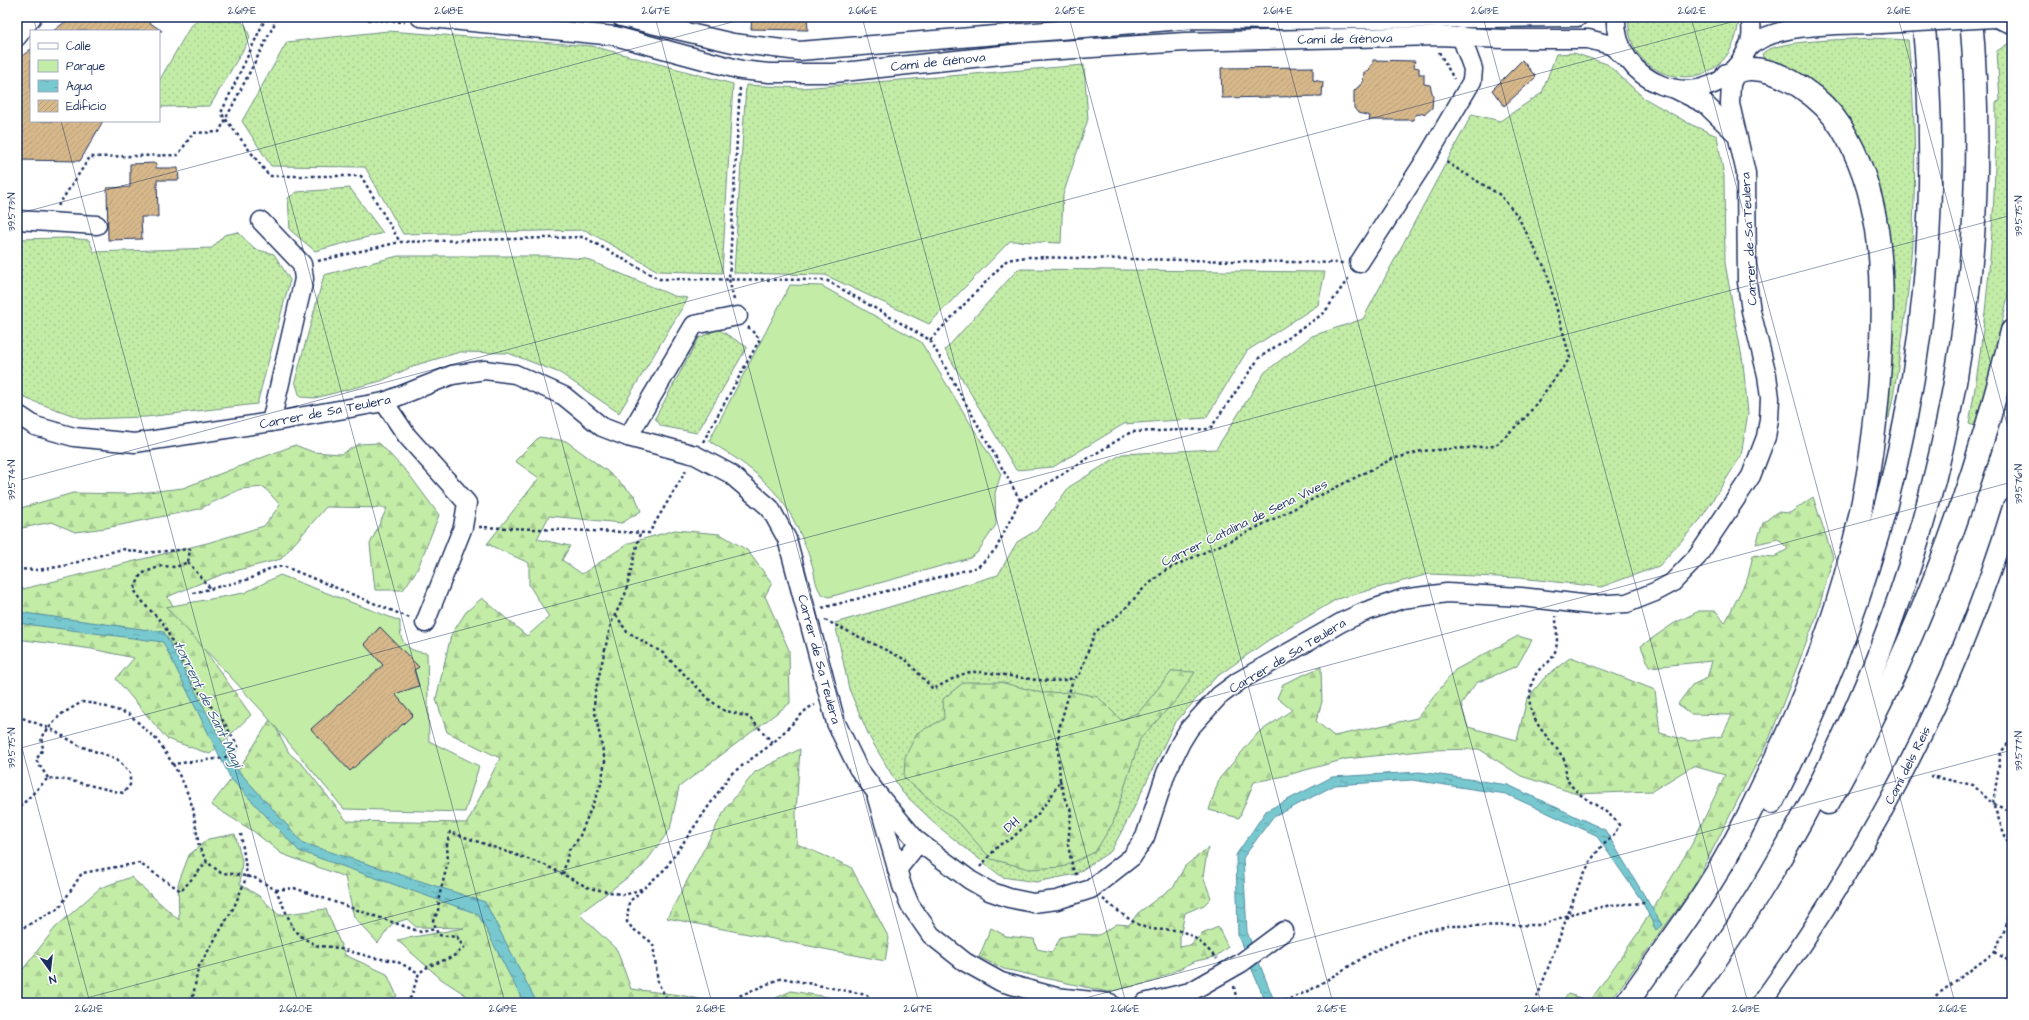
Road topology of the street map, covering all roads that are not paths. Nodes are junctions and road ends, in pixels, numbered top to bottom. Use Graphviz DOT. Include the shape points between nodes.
graph roads {
  1 [pos="420,17"];
  2 [pos="621,17"];
  3 [pos="1578,17"];
  4 [pos="1616,17"];
  5 [pos="1751,17"];
  6 [pos="1923,17"];
  7 [pos="1971,17"];
  8 [pos="32,18"];
  9 [pos="1276,19"];
  10 [pos="2004,21"];
  11 [pos="1461,36"];
  12 [pos="17,37"];
  13 [pos="1627,59"];
  14 [pos="1738,64"];
  15 [pos="1675,89"];
  16 [pos="1736,133"];
  17 [pos="17,220"];
  18 [pos="261,221"];
  19 [pos="97,225"];
  20 [pos="1359,263"];
  21 [pos="738,316"];
  22 [pos="2012,331"];
  23 [pos="384,402"];
  24 [pos="17,414"];
  25 [pos="271,422"];
  26 [pos="628,436"];
  27 [pos="2012,507"];
  28 [pos="425,623"];
  29 [pos="875,791"];
  30 [pos="919,842"];
  31 [pos="897,870"];
  32 [pos="1284,931"];
  33 [pos="1110,1003"];
  34 [pos="1144,1003"];
  35 [pos="1626,1003"];
  36 [pos="1643,1003"];
  37 [pos="1685,1003"];
  38 [pos="1695,1003"];
  39 [pos="1761,1003"];
  1 -- 11 [label="street, Camí de Gènova" via="615,36 741,70 769,73 834,73 1030,52 1185,42"];
  2 -- 9 [label="street, Camí de Gènova" via="733,43 799,51 1195,19"];
  3 -- 9 [label="street, Camí de Gènova"];
  4 -- 13 [label="street" via="1618,37"];
  5 -- 14 [label="street, Carrer de Sa Teulera" via="1751,39"];
  6 -- 36 [label="highway" via="1930,139 1927,255 1920,333 1910,400 1882,523 1844,640 1818,706 1785,775 1727,883"];
  7 -- 37 [label="highway" via="1977,138 1972,260 1949,414 1922,526 1900,598 1872,674 1823,780 1767,883"];
  8 -- 12 [label="street"];
  10 -- 14 [label="street, bridge" via="1809,27 1761,38"];
  11 -- 13 [label="street, Camí de Gènova" via="1503,39 1588,39 1611,45"];
  11 -- 20 [label="street" via="1472,69 1472,81 1423,164"];
  13 -- 15 [label="street, Camí de Gènova" via="1643,76"];
  14 -- 15 [label="street" via="1718,81 1703,87"];
  14 -- 16 [label="street, Carrer de Sa Teulera" via="1730,93"];
  14 -- 35 [label="highway" via="1785,79 1810,92 1837,120 1863,169 1873,205 1881,278 1880,362 1874,434 1863,509 1846,578 1825,644 1798,709 1750,812 1716,874 1673,940"];
  15 -- 16 [label="street" via="1705,104"];
  16 -- 30 [label="street, Carrer de Sa Teulera" via="1746,174 1748,289 1770,398 1767,431 1751,476 1697,557 1672,583 1627,603 1591,605 1521,597 1447,593 1402,599 1342,622 1239,681 1205,711 1181,742 1166,773 1145,837 1132,858 1091,889 1057,900 1033,903 1009,898 989,891 970,880"];
  17 -- 19 [label="street"];
  18 -- 25 [label="street" via="302,264 304,279"];
  21 -- 26 [label="street" via="694,325"];
  22 -- 38 [label="highway" via="1982,445 1952,532 1924,603 1870,722 1829,801 1758,922 1716,982"];
  23 -- 25 [label="street, Carrer de Sa Teulera"];
  23 -- 26 [label="street, Carrer de Sa Teulera" via="452,375 485,370 516,374 564,396 602,427"];
  23 -- 28 [label="street" via="407,436 467,503 463,527"];
  24 -- 25 [label="street, Carrer de Sa Teulera" via="35,426 74,437 135,443"];
  26 -- 29 [label="street, Carrer de Sa Teulera" via="695,455 729,473 770,508 787,539 836,723 858,768"];
  27 -- 39 [label="street, Camí dels Reis" via="1953,669 1901,778 1874,829 1826,908"];
  29 -- 30 [label="street, Carrer de Sa Teulera"];
  29 -- 31 [label="street"];
  30 -- 31 [label="street"];
  31 -- 33 [label="street" via="910,905 931,935 965,962 1001,982 1056,997"];
  32 -- 34 [label="street" via="1241,963 1190,992"];
}
